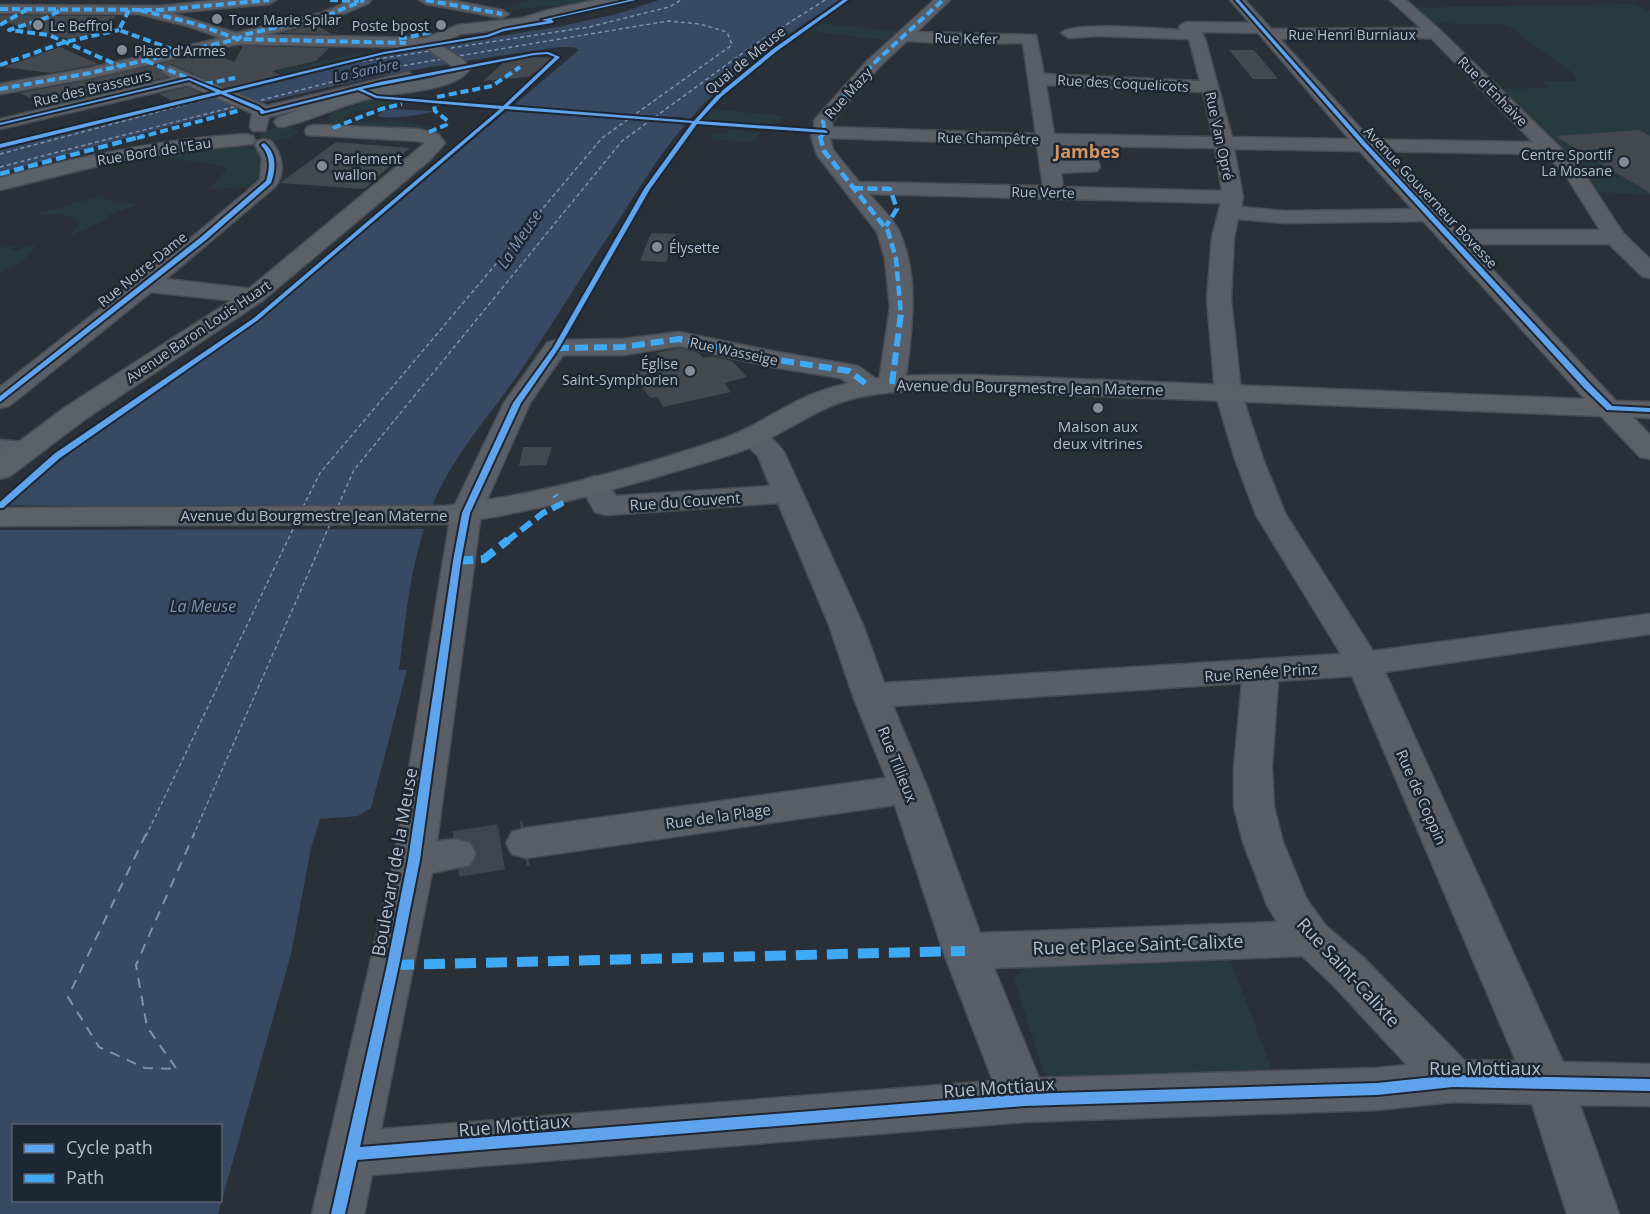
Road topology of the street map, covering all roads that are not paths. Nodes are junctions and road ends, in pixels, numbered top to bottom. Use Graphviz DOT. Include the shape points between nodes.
graph roads {
  1 [pos="269,0"];
  2 [pos="330,0"];
  3 [pos="363,0"];
  4 [pos="426,0"];
  5 [pos="605,0"];
  6 [pos="618,0"];
  7 [pos="944,0"];
  8 [pos="1237,0"];
  9 [pos="1397,0"];
  10 [pos="0,9"];
  11 [pos="1183,9"];
  12 [pos="140,10"];
  13 [pos="528,16"];
  14 [pos="498,19"];
  15 [pos="1191,31"];
  16 [pos="1266,31"];
  17 [pos="1069,33"];
  18 [pos="1435,33"];
  19 [pos="903,36"];
  20 [pos="430,38"];
  21 [pos="238,39"];
  22 [pos="147,61"];
  23 [pos="408,77"];
  24 [pos="235,78"];
  25 [pos="1036,79"];
  26 [pos="203,85"];
  27 [pos="1209,87"];
  28 [pos="0,89"];
  29 [pos="346,96"];
  30 [pos="3,121"];
  31 [pos="262,125"];
  32 [pos="825,132"];
  33 [pos="302,136"];
  34 [pos="1046,140"];
  35 [pos="1082,140"];
  36 [pos="1224,143"];
  37 [pos="1363,143"];
  38 [pos="1550,148"];
  39 [pos="62,166"];
  40 [pos="1050,166"];
  41 [pos="0,184"];
  42 [pos="853,188"];
  43 [pos="890,189"];
  44 [pos="1054,193"];
  45 [pos="1231,204"];
  46 [pos="1430,215"];
  47 [pos="886,226"];
  48 [pos="1450,237"];
  49 [pos="1615,237"];
  50 [pos="1650,271"];
  51 [pos="145,284"];
  52 [pos="254,296"];
  53 [pos="881,385"];
  54 [pos="1228,392"];
  55 [pos="0,400"];
  56 [pos="1610,408"];
  57 [pos="1650,410"];
  58 [pos="753,438"];
  59 [pos="14,448"];
  60 [pos="1650,451"];
  61 [pos="0,470"];
  62 [pos="595,485"];
  63 [pos="787,494"];
  64 [pos="455,514"];
  65 [pos="0,517"];
  66 [pos="1650,624"];
  67 [pos="1364,664"];
  68 [pos="1262,672"];
  69 [pos="871,696"];
  70 [pos="909,789"];
  71 [pos="526,843"];
  72 [pos="456,854"];
  73 [pos="414,860"];
  74 [pos="1311,938"];
  75 [pos="965,951"];
  76 [pos="1453,1081"];
  77 [pos="1549,1084"];
  78 [pos="1650,1085"];
  79 [pos="1024,1100"];
  80 [pos="352,1154"];
  81 [pos="338,1214"];
  82 [pos="1593,1214"];
  1 -- 12 [label="street"];
  2 -- 3 [label="street"];
  3 -- 21 [label="street" via="326,16 243,34"];
  4 -- 14 [label="street"];
  5 -- 13 [label="main road"];
  6 -- 13 [label="main road"];
  7 -- 19 [label="street, Rue Mazy"];
  8 -- 16 [label="main road, Avenue Gouverneur Bovesse"];
  9 -- 18 [label="street, Rue d'Enhaive"];
  10 -- 12 [label="street"];
  11 -- 15 [label="street, Rue Van Opré"];
  12 -- 21 [label="street"];
  13 -- 14 [label="main road" via="519,23"];
  14 -- 20 [label="main road"];
  15 -- 16 [label="street, Rue Henri Burniaux"];
  15 -- 17 [label="street"];
  15 -- 27 [label="street, Rue Van Opré"];
  16 -- 18 [label="street, Rue Henri Burniaux"];
  16 -- 37 [label="main road, Avenue Gouverneur Bovesse"];
  18 -- 38 [label="street, Rue d'Enhaive"];
  19 -- 25 [label="street, Rue Kefer" via="1030,38"];
  19 -- 32 [label="street, Rue Mazy" via="823,120"];
  20 -- 21 [label="street"];
  20 -- 29 [label="main road" via="461,70 445,78"];
  21 -- 22 [label="street"];
  22 -- 26 [label="street"];
  22 -- 28 [label="street"];
  23 -- 29 [label="street"];
  24 -- 26 [label="street, Rue des Brasseurs"];
  25 -- 27 [label="street, Rue des Coquelicots"];
  25 -- 34 [label="street"];
  26 -- 30 [label="street, Rue des Brasseurs"];
  26 -- 31 [label="street"];
  27 -- 36 [label="street, Rue Van Opré"];
  29 -- 31 [label="main road"];
  29 -- 33 [label="main road" via="325,111"];
  31 -- 33 [label="main road"];
  31 -- 33 [label="main road"];
  31 -- 39 [label="main road, Rue Bord de l'Eau" via="192,143"];
  31 -- 39 [label="main road, Rue Bord de l'Eau" via="132,147"];
  31 -- 51 [label="street, Rue Notre-Dame" via="273,168 269,182"];
  32 -- 34 [label="street, Rue Champêtre"];
  32 -- 42 [label="street, Rue Mazy" via="820,136 824,151"];
  33 -- 52 [label="main road, Avenue Baron Louis Huart" via="418,135 436,143"];
  34 -- 35 [label="street, Rue Champêtre"];
  34 -- 40 [label="street"];
  35 -- 36 [label="street, Rue Champêtre"];
  35 -- 40 [label="street" via="1090,167"];
  36 -- 37 [label="street, Rue Champêtre"];
  36 -- 45 [label="street, Rue Van Opré"];
  37 -- 38 [label="street, Rue Champêtre"];
  37 -- 46 [label="main road, Avenue Gouverneur Bovesse"];
  38 -- 49 [label="street, Rue d'Enhaive" via="1574,171"];
  39 -- 41 [label="main road, Rue Bord de l'Eau"];
  40 -- 44 [label="street"];
  42 -- 43 [label="street, Rue Verte"];
  42 -- 47 [label="street, Rue Mazy"];
  43 -- 44 [label="street, Rue Verte"];
  43 -- 47 [label="street" via="897,209"];
  44 -- 45 [label="street, Rue Verte"];
  45 -- 46 [label="street, Rue Verte" via="1285,217"];
  45 -- 54 [label="street, Rue Van Opré" via="1223,237 1220,299"];
  46 -- 48 [label="main road, Avenue Gouverneur Bovesse"];
  47 -- 53 [label="street, Rue Mazy" via="896,259 902,307"];
  48 -- 49 [label="street"];
  48 -- 56 [label="main road, Avenue Gouverneur Bovesse"];
  49 -- 50 [label="street, Rue d'Enhaive"];
  51 -- 52 [label="street"];
  51 -- 55 [label="street, Rue Notre-Dame"];
  52 -- 59 [label="main road, Avenue Baron Louis Huart" via="74,414"];
  53 -- 54 [label="main road, Avenue du Bourgmestre Jean Materne" via="975,383"];
  53 -- 58 [label="main road, Avenue du Bourgmestre Jean Materne" via="808,405"];
  53 -- 64 [label="street, Rue Wasseige" via="849,370 679,339 623,347 556,348 517,403"];
  54 -- 56 [label="main road, Avenue du Bourgmestre Jean Materne"];
  54 -- 67 [label="street, Rue de Coppin" via="1271,515"];
  56 -- 57 [label="main road, Avenue du Bourgmestre Jean Materne"];
  56 -- 60 [label="main road, Avenue Gouverneur Bovesse"];
  58 -- 62 [label="main road, Avenue du Bourgmestre Jean Materne"];
  58 -- 63 [label="street, Rue Tillieux" via="770,452"];
  59 -- 61 [label="main road, Avenue Baron Louis Huart"];
  62 -- 63 [label="street, Rue du Couvent" via="606,506"];
  62 -- 64 [label="main road, Avenue du Bourgmestre Jean Materne"];
  63 -- 69 [label="street, Rue Tillieux" via="846,625"];
  64 -- 65 [label="main road, Avenue du Bourgmestre Jean Materne"];
  64 -- 73 [label="street, Boulevard de la Meuse" via="457,561"];
  66 -- 67 [label="street, Rue Renée Prinz"];
  67 -- 68 [label="street, Rue Renée Prinz"];
  67 -- 77 [label="street, Rue de Coppin"];
  68 -- 69 [label="street, Rue Renée Prinz"];
  68 -- 74 [label="street, Rue Saint-Calixte" via="1253,767 1254,807 1288,905"];
  69 -- 70 [label="street, Rue Tillieux"];
  70 -- 71 [label="street, Rue de la Plage"];
  70 -- 75 [label="street, Rue Tillieux"];
  72 -- 73 [label="street"];
  73 -- 80 [label="street, Boulevard de la Meuse"];
  74 -- 75 [label="street, Rue et Place Saint-Calixte"];
  74 -- 76 [label="street, Rue Saint-Calixte" via="1348,971"];
  75 -- 79 [label="street, Rue Tillieux"];
  76 -- 77 [label="street, Rue Mottiaux"];
  76 -- 79 [label="street, Rue Mottiaux" via="1377,1089"];
  77 -- 78 [label="street, Rue Mottiaux"];
  77 -- 82 [label="street, Rue de Coppin"];
  79 -- 80 [label="street, Rue Mottiaux"];
  80 -- 81 [label="street, Boulevard de la Meuse"];
}
